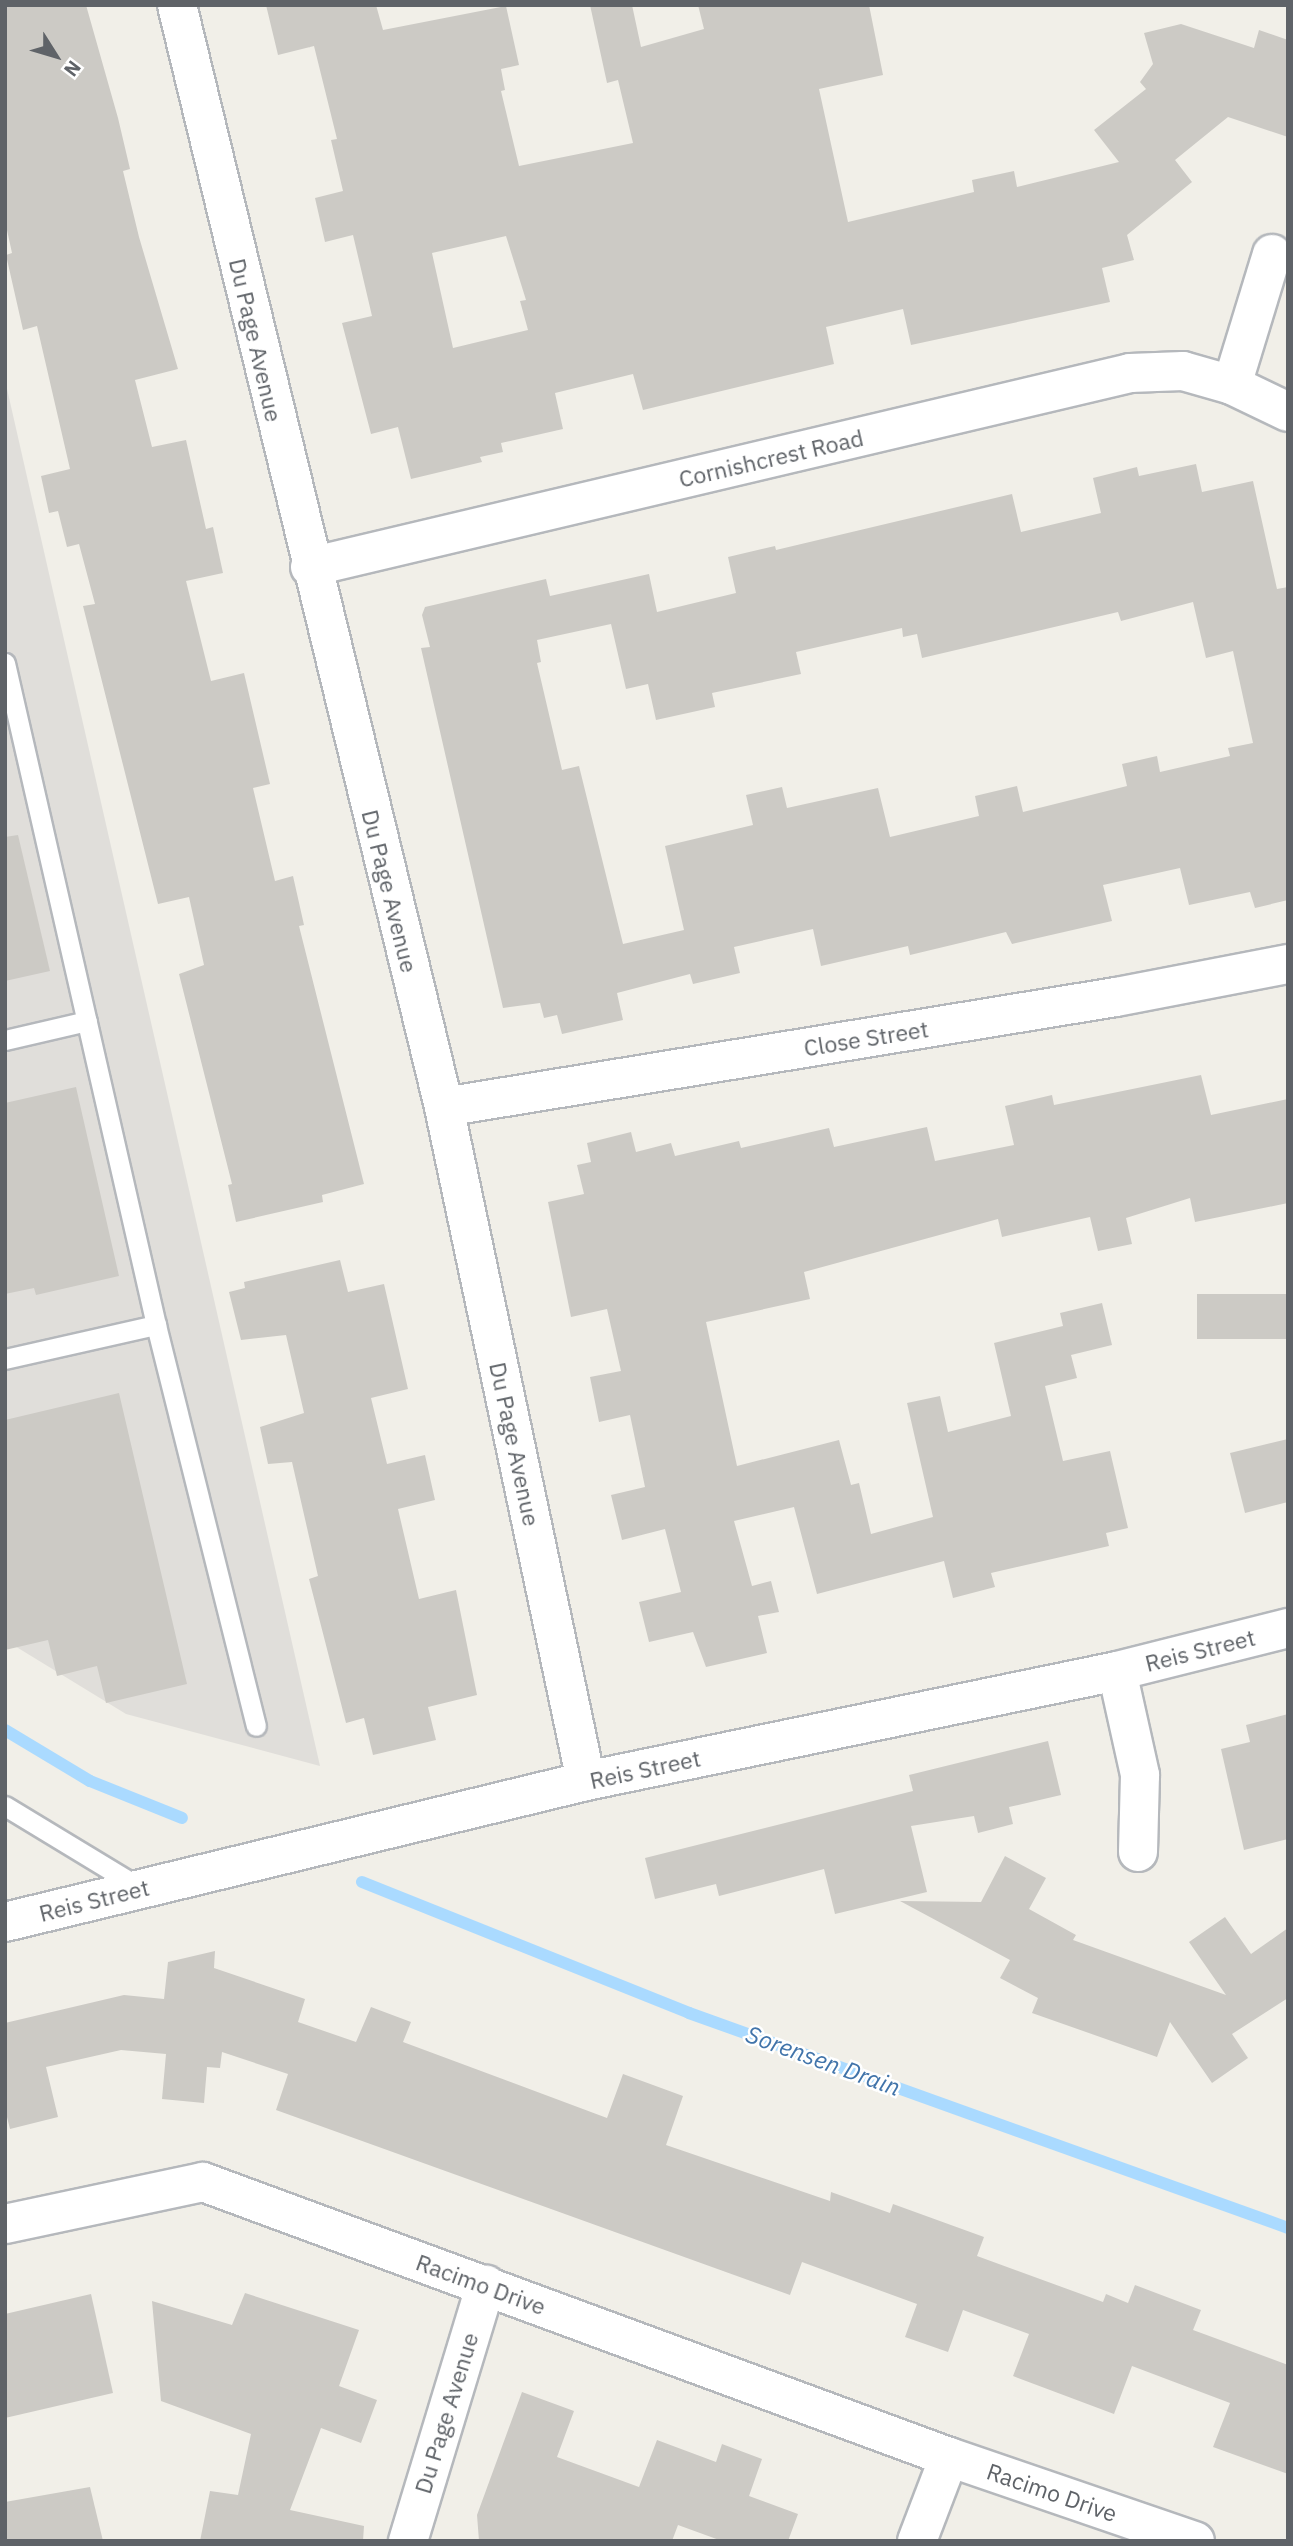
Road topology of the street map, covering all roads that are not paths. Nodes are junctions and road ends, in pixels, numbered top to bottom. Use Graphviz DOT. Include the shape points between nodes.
graph roads {
  1 [pos="177,5"];
  2 [pos="1272,254"];
  3 [pos="1232,385"];
  4 [pos="1288,412"];
  5 [pos="310,567"];
  6 [pos="5,663"];
  7 [pos="13,728"];
  8 [pos="1288,964"];
  9 [pos="87,1021"];
  10 [pos="5,1040"];
  11 [pos="444,1107"];
  12 [pos="156,1325"];
  13 [pos="5,1359"];
  14 [pos="1288,1628"];
  15 [pos="1117,1671"];
  16 [pos="256,1726"];
  17 [pos="586,1781"];
  18 [pos="5,1806"];
  19 [pos="1138,1852"];
  20 [pos="140,1888"];
  21 [pos="5,1922"];
  22 [pos="5,2224"];
  23 [pos="486,2286"];
  24 [pos="949,2456"];
  25 [pos="408,2541"];
  26 [pos="917,2541"];
  27 [pos="1195,2541"];
  1 -- 5 [label="street, Du Page Avenue"];
  2 -- 3 [label="street"];
  3 -- 4 [label="street, Cornishcrest Road"];
  3 -- 5 [label="street, Cornishcrest Road" via="1183,371 1130,373"];
  5 -- 11 [label="street, Du Page Avenue"];
  6 -- 7 [label="lane"];
  7 -- 9 [label="lane"];
  8 -- 11 [label="street, Close Street" via="1115,997"];
  9 -- 10 [label="lane"];
  9 -- 12 [label="lane"];
  11 -- 17 [label="street, Du Page Avenue"];
  12 -- 13 [label="lane"];
  12 -- 16 [label="lane"];
  14 -- 15 [label="street, Reis Street"];
  15 -- 17 [label="street, Reis Street"];
  15 -- 19 [label="street" via="1140,1775"];
  17 -- 20 [label="street, Reis Street"];
  18 -- 20 [label="lane"];
  20 -- 21 [label="street, Reis Street"];
  22 -- 23 [label="street, Racimo Drive" via="203,2182"];
  23 -- 24 [label="street, Racimo Drive"];
  23 -- 25 [label="street, Du Page Avenue"];
  24 -- 26 [label="street"];
  24 -- 27 [label="street, Racimo Drive"];
}
